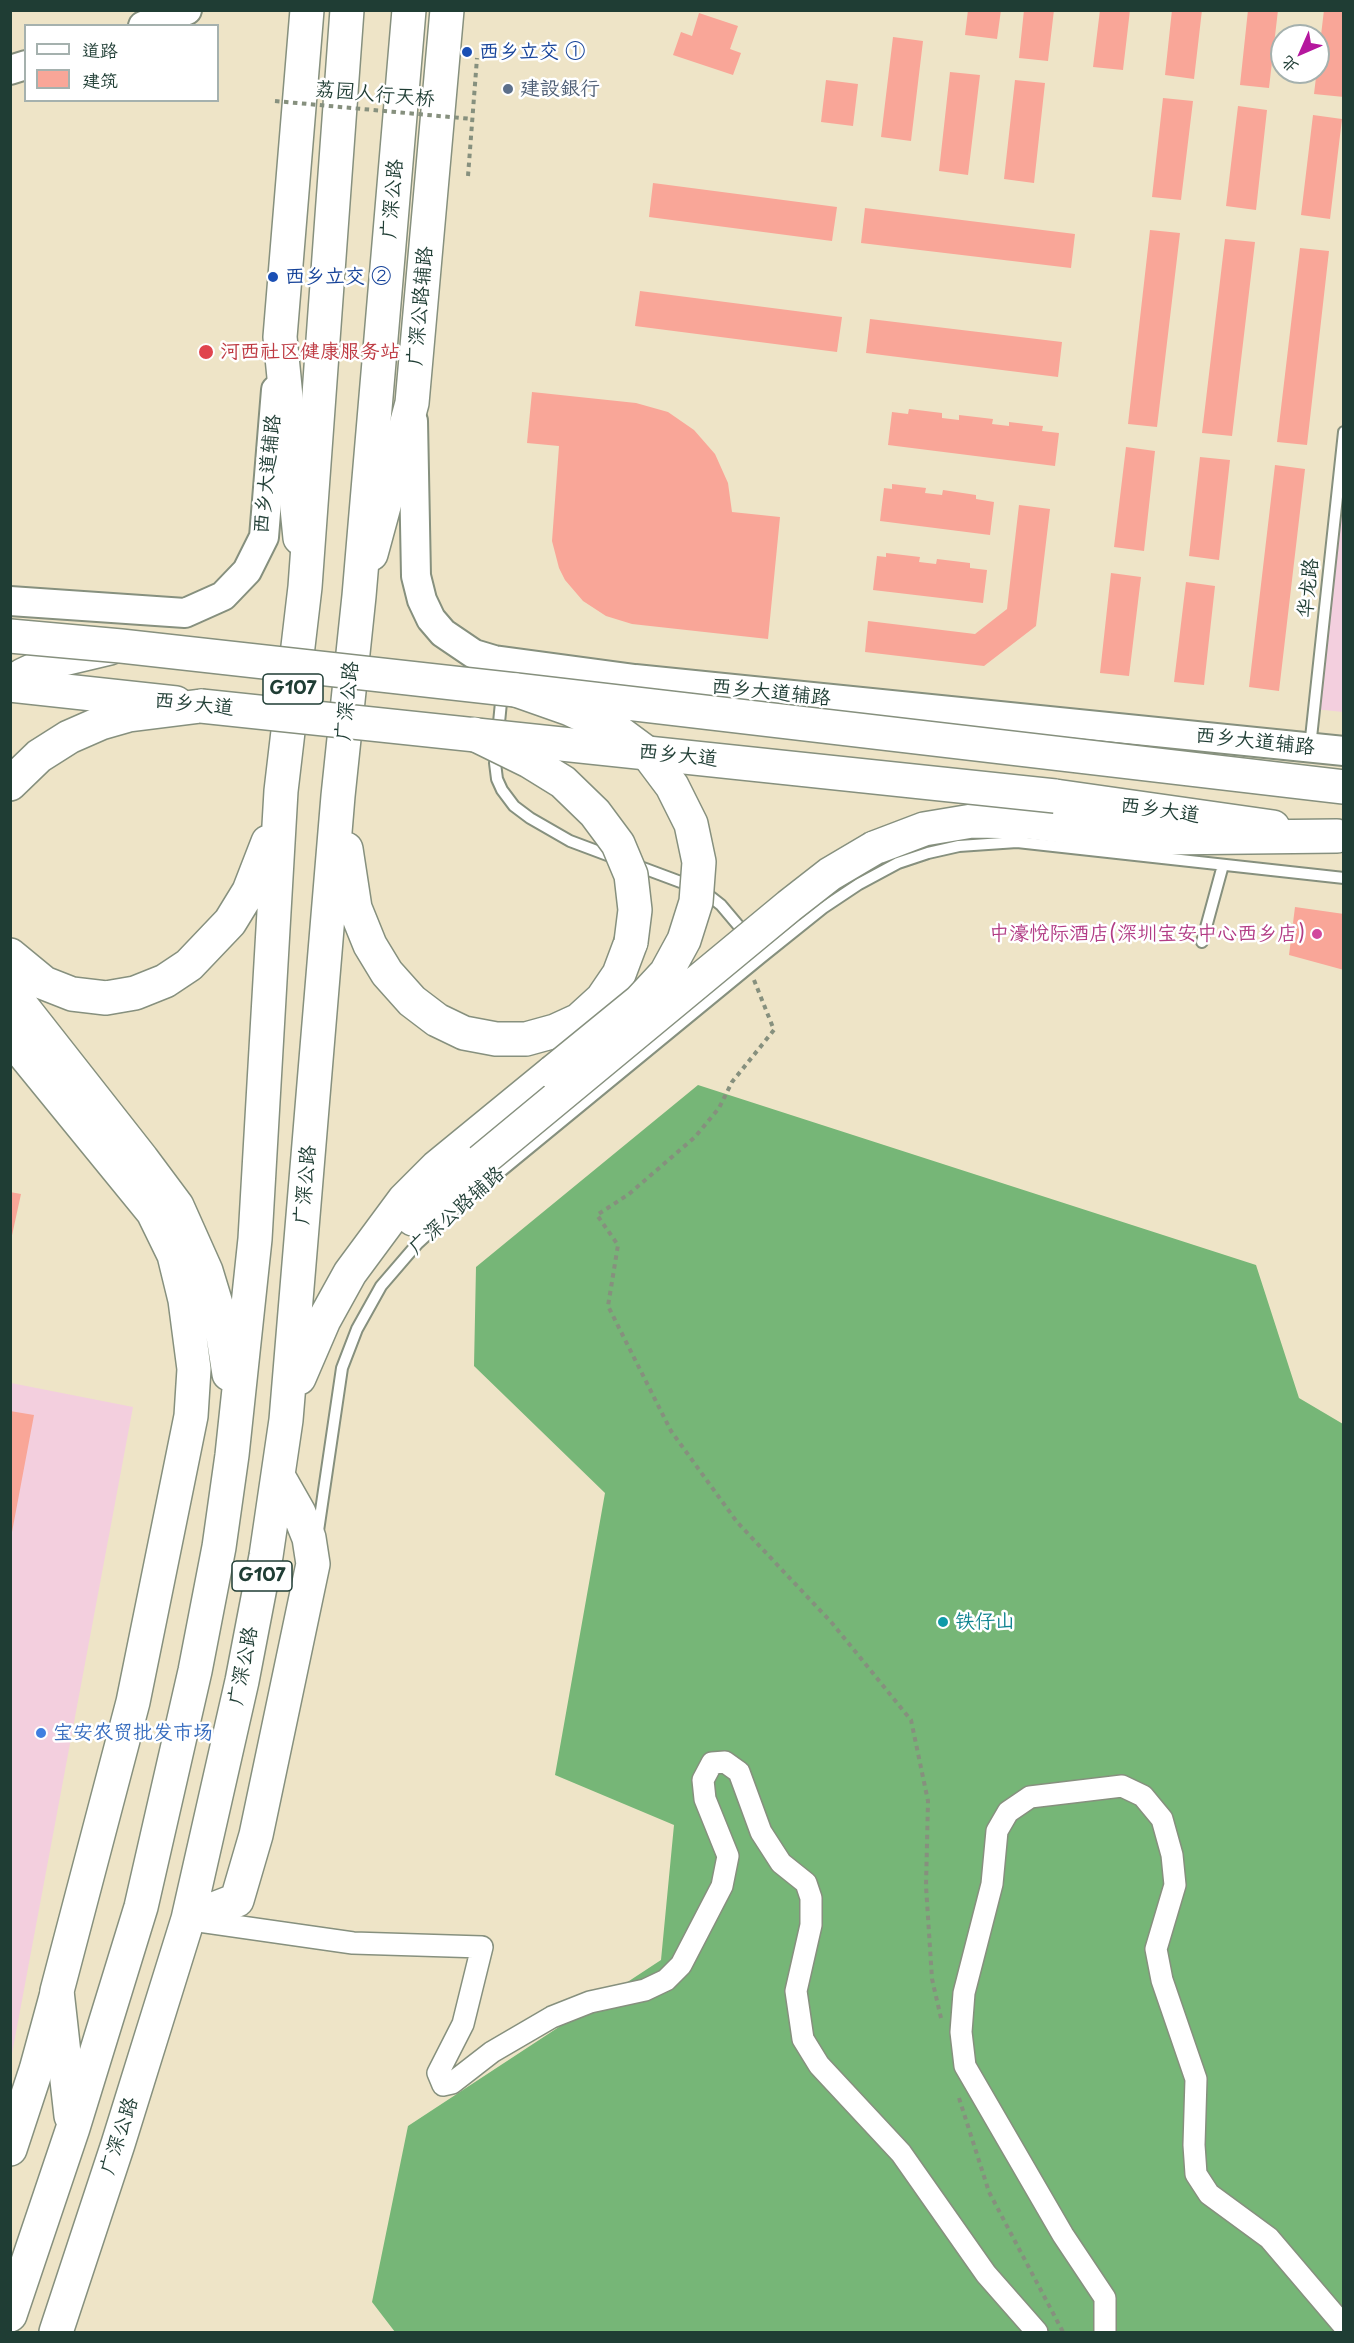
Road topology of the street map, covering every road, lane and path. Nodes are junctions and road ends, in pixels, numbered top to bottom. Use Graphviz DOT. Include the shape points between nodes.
graph roads {
  1 [pos="187,10"];
  2 [pos="307,10"];
  3 [pos="347,10"];
  4 [pos="409,10"];
  5 [pos="449,16"];
  6 [pos="148,24"];
  7 [pos="477,58"];
  8 [pos="275,101"];
  9 [pos="472,119"];
  10 [pos="468,176"];
  11 [pos="280,338"];
  12 [pos="412,403"];
  13 [pos="1344,432"];
  14 [pos="304,587"];
  15 [pos="359,596"];
  16 [pos="10,601"];
  17 [pos="10,636"];
  18 [pos="121,646"];
  19 [pos="510,676"];
  20 [pos="10,684"];
  21 [pos="201,706"];
  22 [pos="474,734"];
  23 [pos="1310,747"];
  24 [pos="1344,751"];
  25 [pos="10,784"];
  26 [pos="1344,787"];
  27 [pos="281,791"];
  28 [pos="338,796"];
  29 [pos="1340,836"];
  30 [pos="1223,865"];
  31 [pos="1344,878"];
  32 [pos="1202,942"];
  33 [pos="10,955"];
  34 [pos="762,957"];
  35 [pos="749,967"];
  36 [pos="10,992"];
  37 [pos="10,1036"];
  38 [pos="10,1054"];
  39 [pos="139,1214"];
  40 [pos="350,1274"];
  41 [pos="174,1308"];
  42 [pos="181,1359"];
  43 [pos="182,1380"];
  44 [pos="286,1420"];
  45 [pos="232,1455"];
  46 [pos="278,1476"];
  47 [pos="164,1550"];
  48 [pos="313,1564"];
  49 [pos="188,1919"];
  50 [pos="57,1991"];
  51 [pos="943,2025"];
  52 [pos="958,2094"];
  53 [pos="73,2128"];
  54 [pos="10,2150"];
  55 [pos="10,2315"];
  56 [pos="1344,2326"];
  57 [pos="56,2332"];
  58 [pos="1037,2332"];
  59 [pos="1063,2332"];
  60 [pos="1105,2332"];
  1 -- 6 [label="street"];
  2 -- 11 [label="main road"];
  3 -- 14 [label="main road, G107"];
  4 -- 15 [label="main road, 广深公路 / G107"];
  5 -- 12 [label="main road, 广深公路辅路"];
  7 -- 9 [label="path"];
  8 -- 9 [label="path, 荔园人行天桥, bridge"];
  9 -- 10 [label="path"];
  11 -- 14 [label="main road"];
  11 -- 16 [label="street, 西乡大道辅路" via="264,537 247,571 223,596 185,613"];
  12 -- 15 [label="main road, 广深公路辅路"];
  12 -- 19 [label="street, 西乡大道辅路" via="416,576 422,600 443,633"];
  13 -- 23 [label="lane, 华龙路"];
  14 -- 27 [label="main road, G107"];
  15 -- 28 [label="main road, 广深公路 / G107"];
  17 -- 18 [label="main road, bridge"];
  18 -- 19 [label="main road, bridge"];
  18 -- 20 [label="main road, bridge" via="51,663"];
  19 -- 23 [label="street, 西乡大道辅路" via="634,679"];
  19 -- 26 [label="main road, bridge"];
  19 -- 34 [label="lane" via="495,763 502,790 514,806 570,841 702,890 721,905"];
  19 -- 40 [label="main road, bridge" via="617,731 648,754 672,786 691,824 699,862 696,902 684,940 666,973 640,1001 412,1191"];
  20 -- 21 [label="main road, 西乡大道"];
  21 -- 22 [label="main road, 西乡大道, bridge"];
  21 -- 25 [label="main road" via="129,715 101,723 39,756"];
  22 -- 28 [label="main road, bridge" via="529,760 563,782 595,813 618,844 631,875 635,910 631,942 619,975 602,999 579,1020 555,1031 526,1039 464,1033 437,1020 406,994 370,945 355,908"];
  22 -- 29 [label="main road, 西乡大道, bridge" via="1055,796"];
  23 -- 24 [label="street, 西乡大道辅路"];
  27 -- 33 [label="main road" via="270,837 249,891 230,922 189,965 165,981 135,993 106,998 72,994 44,983"];
  27 -- 45 [label="main road, G107" via="255,1239"];
  28 -- 44 [label="main road, 广深公路 / G107"];
  29 -- 40 [label="main road, bridge" via="1161,838 1030,822 972,821 924,829 874,848 789,906"];
  30 -- 31 [label="lane"];
  30 -- 32 [label="lane"];
  30 -- 34 [label="lane" via="1017,842 959,846 898,863 859,884"];
  34 -- 35 [label="lane, 广深公路辅路"];
  35 -- 48 [label="lane, 广深公路辅路" via="455,1209 418,1243 381,1286 357,1329 342,1368"];
  35 -- 51 [label="path" via="774,1030 695,1137 629,1194 597,1215 618,1245 608,1306 671,1431 737,1522 832,1623 911,1720 928,1802 926,1886 932,1979"];
  36 -- 45 [label="main road" via="177,1206 206,1271 220,1317 229,1369"];
  37 -- 47 [label="main road" via="153,1212 174,1256 185,1300 194,1369 191,1416"];
  38 -- 39 [label="lane"];
  40 -- 44 [label="main road" via="302,1369"];
  41 -- 42 [label="lane"];
  43 -- 47 [label="lane"];
  44 -- 46 [label="main road, 广深公路 / G107"];
  45 -- 53 [label="main road, G107" via="219,1547 162,1819 141,1907"];
  46 -- 48 [label="main road" via="309,1538"];
  46 -- 49 [label="main road, 广深公路 / G107" via="242,1681"];
  47 -- 50 [label="main road" via="133,1702"];
  48 -- 49 [label="main road" via="256,1835 237,1900"];
  49 -- 57 [label="main road, 广深公路 / G107"];
  49 -- 58 [label="street" via="352,1944 482,1947 463,2024 438,2073 443,2085 452,2083 492,2052 552,2017 590,2002 645,1990 666,1980 681,1965 722,1886 728,1856 705,1799 703,1780 712,1763 725,1762 739,1772 761,1832 782,1863 806,1883 811,1898 812,1925 796,1991 803,2038 819,2065 901,2153 986,2274"];
  50 -- 53 [label="main road"];
  50 -- 54 [label="main road"];
  52 -- 59 [label="path" via="989,2192"];
  53 -- 55 [label="main road, G107"];
  56 -- 60 [label="street" via="1269,2238 1209,2194 1196,2174 1196,2079 1162,1980 1156,1949 1175,1885 1172,1856 1162,1819 1143,1796 1122,1786 1030,1797 1008,1812 997,1831 992,1884 964,1993 961,2032 965,2066 1063,2235 1105,2298"];
}
